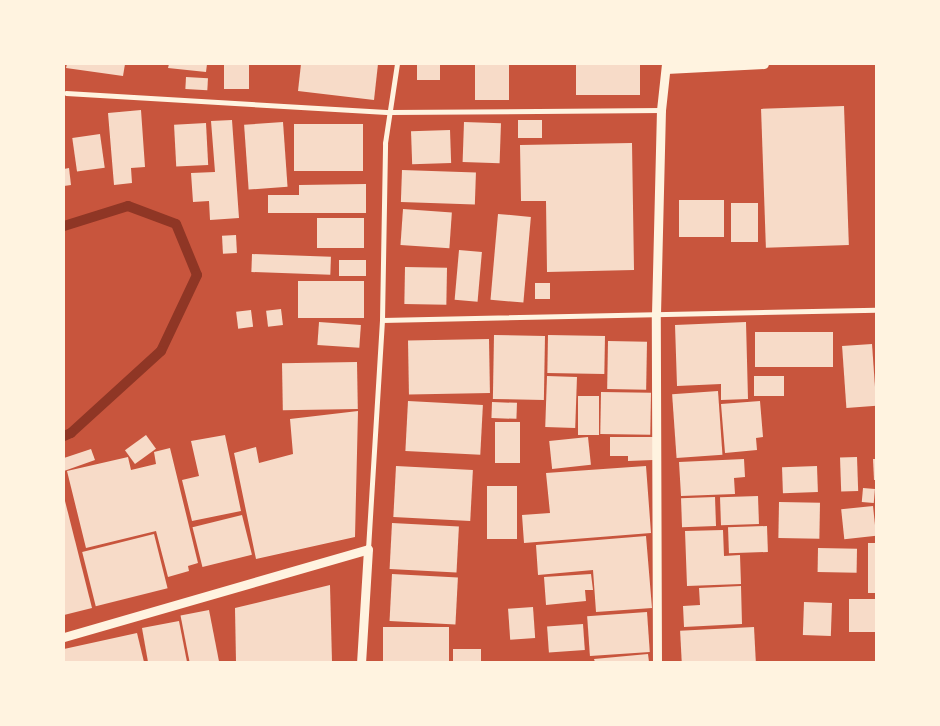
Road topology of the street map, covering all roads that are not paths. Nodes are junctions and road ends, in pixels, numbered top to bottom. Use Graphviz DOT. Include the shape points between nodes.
graph roads {
  1 [pos="397,64"];
  2 [pos="764,64"];
  3 [pos="666,66"];
  4 [pos="66,93"];
  5 [pos="661,110"];
  6 [pos="390,112"];
  7 [pos="876,310"];
  8 [pos="656,314"];
  9 [pos="382,320"];
  10 [pos="368,549"];
  11 [pos="64,637"];
  12 [pos="360,662"];
  13 [pos="656,662"];
  1 -- 6 [label="street"];
  2 -- 3 [label="street"];
  3 -- 5 [label="street"];
  4 -- 6 [label="street"];
  5 -- 6 [label="street"];
  5 -- 8 [label="street"];
  6 -- 9 [label="street" via="385,143"];
  7 -- 8 [label="street"];
  8 -- 9 [label="street"];
  8 -- 13 [label="street"];
  9 -- 10 [label="street"];
  10 -- 11 [label="street"];
  10 -- 12 [label="street"];
}
